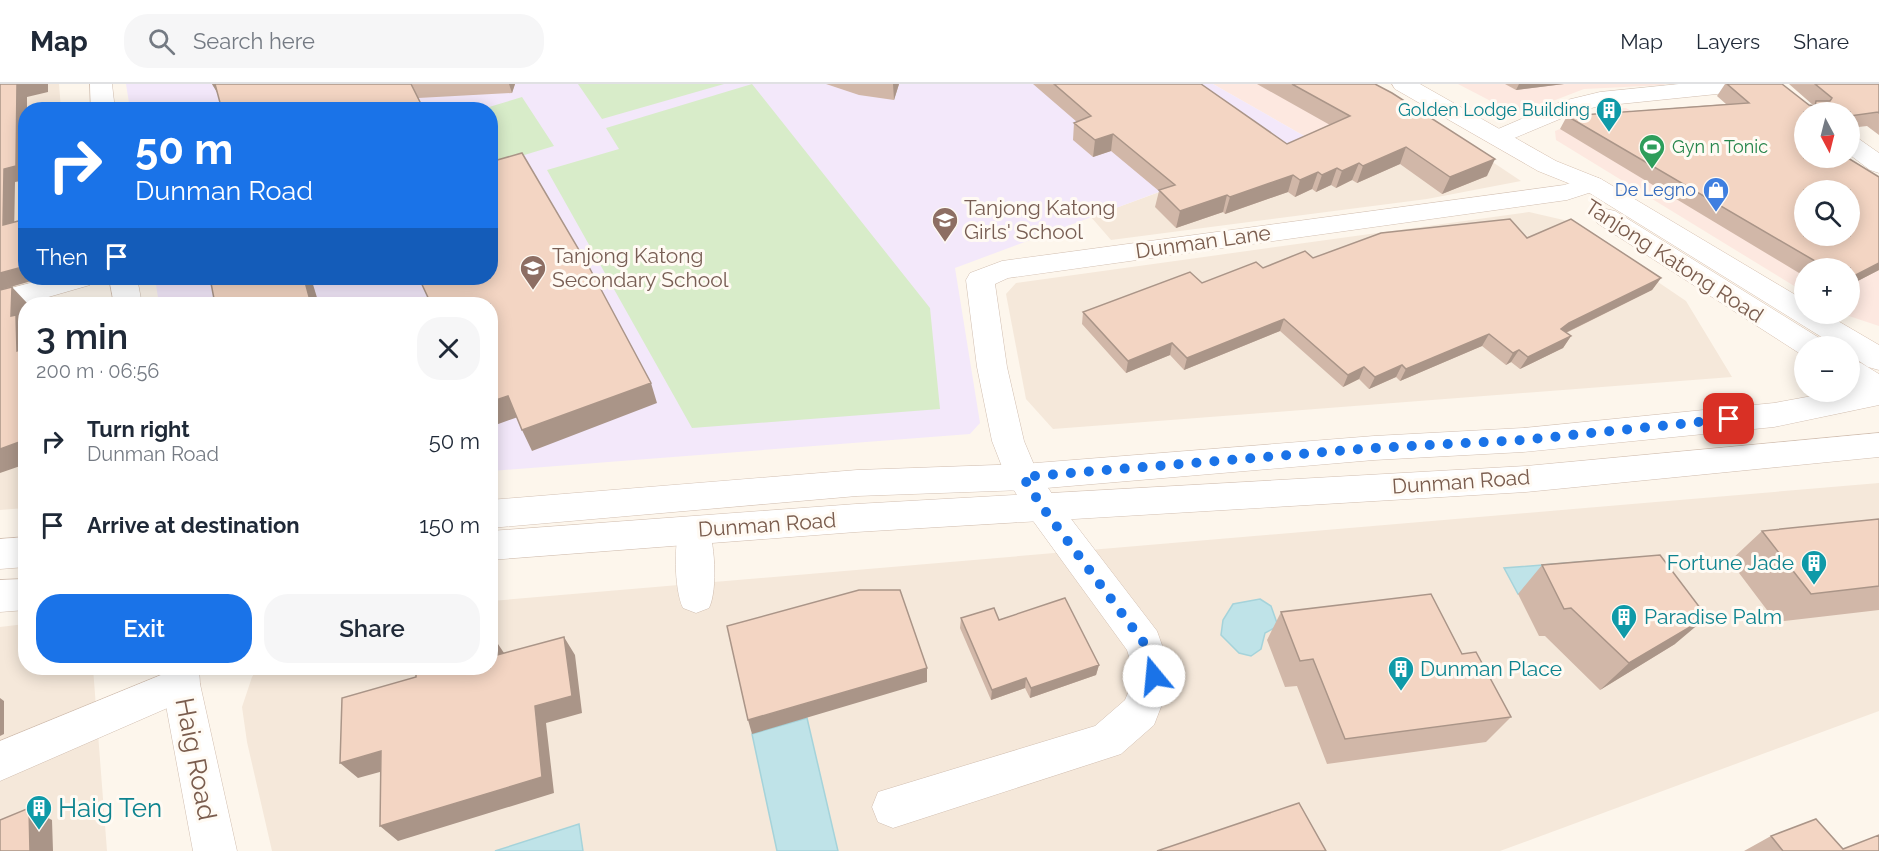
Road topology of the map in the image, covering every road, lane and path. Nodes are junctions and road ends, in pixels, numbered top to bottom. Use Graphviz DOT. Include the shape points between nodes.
graph roads {
  1 [pos="100,84"];
  2 [pos="1403,84"];
  3 [pos="1746,84"];
  4 [pos="102,102"];
  5 [pos="1500,137"];
  6 [pos="1860,151"];
  7 [pos="1879,165"];
  8 [pos="1580,188"];
  9 [pos="56,285"];
  10 [pos="0,301"];
  11 [pos="1794,307"];
  12 [pos="1823,324"];
  13 [pos="1795,336"];
  14 [pos="1879,359"];
  15 [pos="1860,377"];
  16 [pos="1879,389"];
  17 [pos="1879,394"];
  18 [pos="1879,445"];
  19 [pos="1023,477"];
  20 [pos="1043,508"];
  21 [pos="498,513"];
  22 [pos="694,531"];
  23 [pos="498,545"];
  24 [pos="18,553"];
  25 [pos="0,554"];
  26 [pos="18,595"];
  27 [pos="0,596"];
  28 [pos="696,597"];
  29 [pos="180,676"];
  30 [pos="0,761"];
  31 [pos="893,807"];
  32 [pos="215,851"];
  1 -- 4 [label="street"];
  2 -- 5 [label="street, Tanjong Katong Road"];
  3 -- 5 [label="street" via="1600,99 1571,106"];
  5 -- 8 [label="street, Tanjong Katong Road"];
  6 -- 7 [label="street"];
  8 -- 11 [label="street, Tanjong Katong Road"];
  8 -- 13 [label="street, Tanjong Katong Road"];
  8 -- 19 [label="street, Dunman Lane" via="1002,270 980,280 992,367 1008,441"];
  9 -- 10 [label="street"];
  12 -- 14 [label="street, Tanjong Katong Road"];
  15 -- 16 [label="street"];
  17 -- 19 [label="street, Dunman Road" via="1774,415 1640,429"];
  18 -- 20 [label="street, Dunman Road" via="1526,479"];
  19 -- 20 [label="street"];
  19 -- 21 [label="street, Dunman Road" via="857,483"];
  20 -- 22 [label="street, Dunman Road"];
  20 -- 31 [label="street" via="1144,643 1154,676 1140,712 1107,741"];
  22 -- 23 [label="street, Dunman Road"];
  22 -- 28 [label="street"];
  24 -- 25 [label="street"];
  26 -- 27 [label="street"];
  29 -- 30 [label="street"];
  29 -- 32 [label="street, Haig Road"];
}
